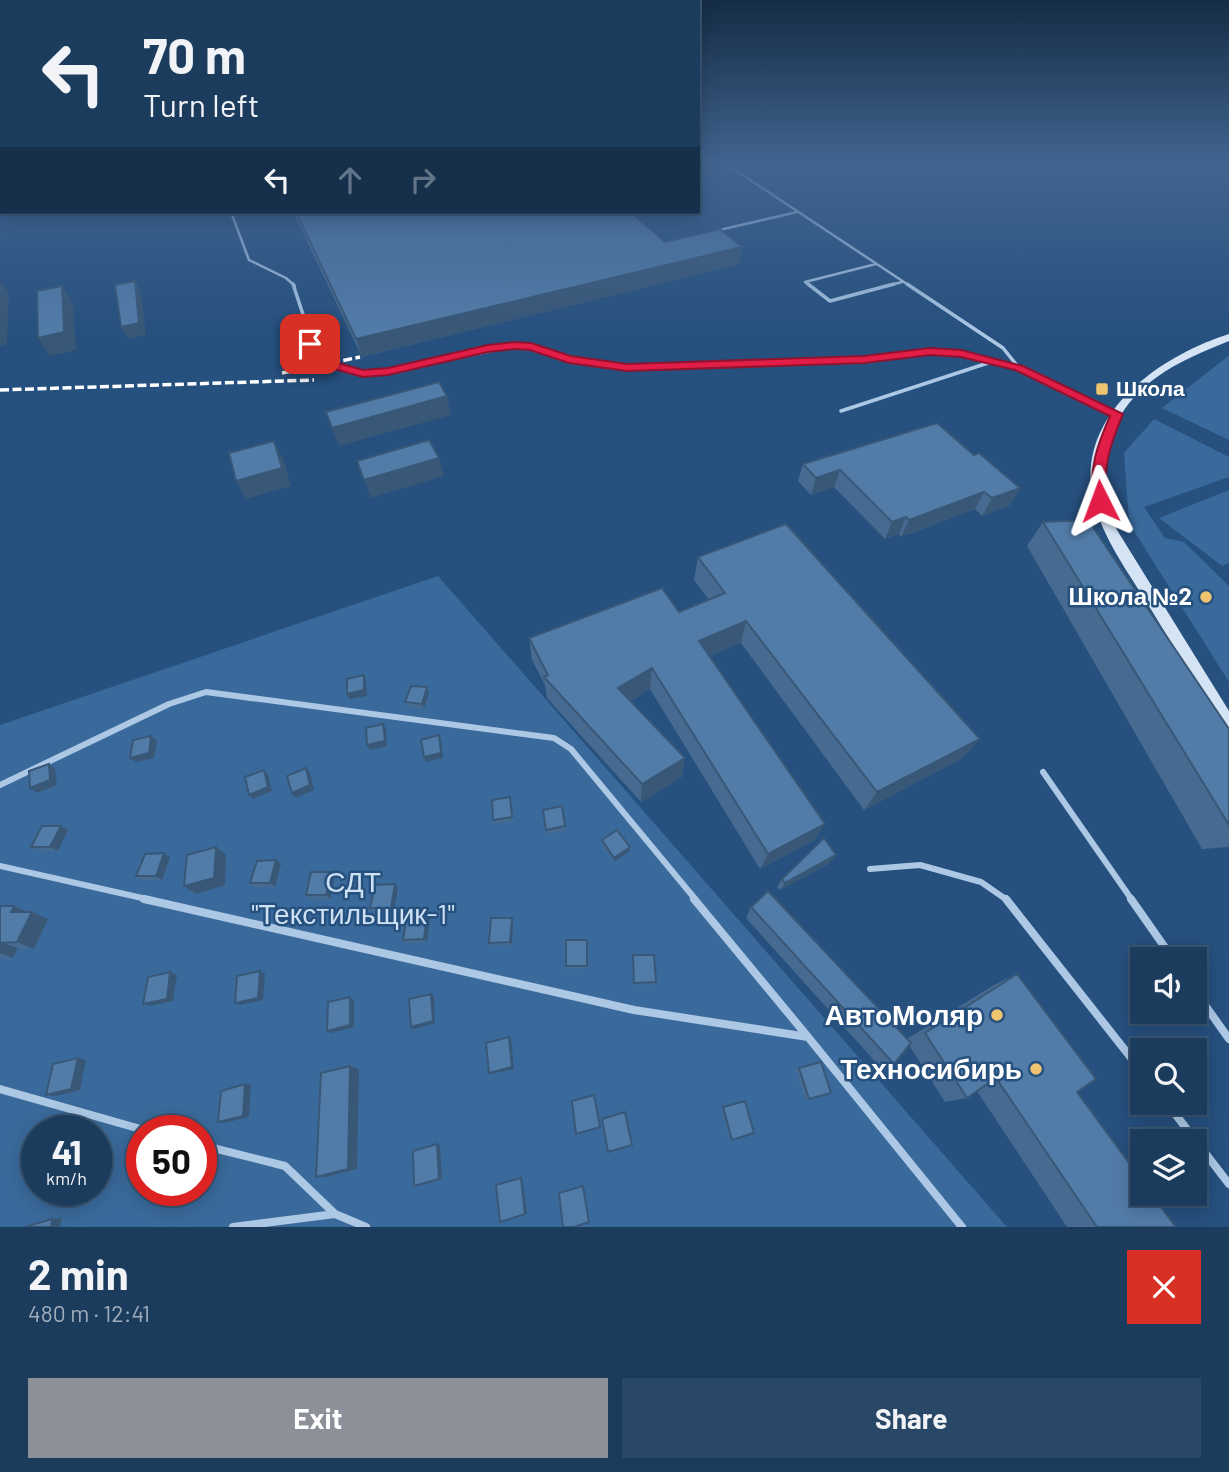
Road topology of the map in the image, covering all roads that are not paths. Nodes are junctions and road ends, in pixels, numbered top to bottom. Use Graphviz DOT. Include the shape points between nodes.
graph roads {
  1 [pos="234,219"];
  2 [pos="765,219"];
  3 [pos="808,219"];
  4 [pos="709,232"];
  5 [pos="876,264"];
  6 [pos="903,281"];
  7 [pos="1229,337"];
  8 [pos="993,362"];
  9 [pos="1019,368"];
  10 [pos="841,411"];
  11 [pos="1117,414"];
  12 [pos="1229,725"];
  13 [pos="1043,772"];
  14 [pos="0,785"];
  15 [pos="0,866"];
  16 [pos="870,869"];
  17 [pos="1165,947"];
  18 [pos="1207,1007"];
  19 [pos="808,1037"];
  20 [pos="1229,1039"];
  21 [pos="1130,1056"];
  22 [pos="0,1089"];
  23 [pos="1176,1115"];
  24 [pos="126,1125"];
  25 [pos="217,1149"];
  26 [pos="1229,1184"];
  27 [pos="335,1214"];
  28 [pos="233,1227"];
  29 [pos="366,1227"];
  30 [pos="962,1227"];
  1 -- 8 [label="lane" via="249,260 296,287 316,354 346,371 388,372 514,346 627,368 864,359 930,351"];
  2 -- 4 [label="lane"];
  3 -- 5 [label="lane"];
  5 -- 6 [label="lane"];
  5 -- 6 [label="lane" via="805,282 830,301"];
  6 -- 9 [label="lane" via="1003,348"];
  7 -- 11 [label="main road" via="1151,376"];
  8 -- 9 [label="lane"];
  8 -- 10 [label="lane"];
  9 -- 11 [label="lane"];
  11 -- 12 [label="main road" via="1101,450 1100,501 1115,538"];
  13 -- 17 [label="lane"];
  14 -- 19 [label="lane" via="169,704 205,692 554,738 571,749"];
  15 -- 19 [label="lane" via="634,1010"];
  16 -- 21 [label="lane" via="920,865 981,882 1004,896"];
  18 -- 20 [label="lane"];
  19 -- 30 [label="lane"];
  22 -- 24 [label="lane"];
  23 -- 26 [label="lane"];
  25 -- 27 [label="lane" via="285,1166"];
  27 -- 28 [label="lane"];
  27 -- 29 [label="lane"];
}
